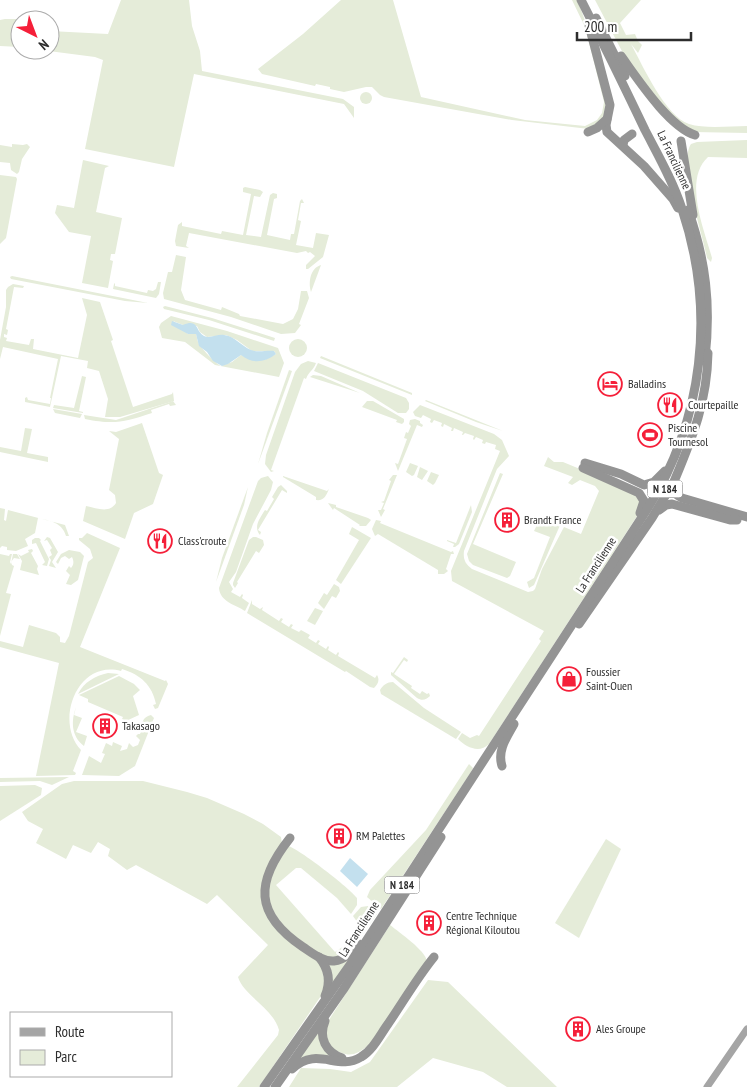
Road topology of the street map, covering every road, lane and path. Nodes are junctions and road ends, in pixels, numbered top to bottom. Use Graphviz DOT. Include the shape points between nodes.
graph roads {
  1 [pos="585,3"];
  2 [pos="607,38"];
  3 [pos="607,119"];
  4 [pos="676,125"];
  5 [pos="588,132"];
  6 [pos="632,134"];
  7 [pos="695,135"];
  8 [pos="623,145"];
  9 [pos="694,239"];
  10 [pos="708,335"];
  11 [pos="694,394"];
  12 [pos="675,480"];
  13 [pos="747,517"];
  14 [pos="652,518"];
  15 [pos="737,520"];
  16 [pos="579,624"];
  17 [pos="556,648"];
  18 [pos="514,724"];
  19 [pos="502,766"];
  20 [pos="290,838"];
  21 [pos="376,925"];
  22 [pos="317,956"];
  23 [pos="434,957"];
  24 [pos="343,990"];
  25 [pos="318,1011"];
  26 [pos="747,1029"];
  27 [pos="372,1046"];
  28 [pos="276,1085"];
  29 [pos="264,1087"];
  30 [pos="707,1087"];
  1 -- 2 [label="highway, La Francilienne / N 184"];
  1 -- 3 [label="highway" via="609,101"];
  1 -- 9 [label="highway, La Francilienne / N 184" via="674,189"];
  2 -- 4 [label="highway"];
  2 -- 9 [label="highway, La Francilienne / N 184" via="682,194"];
  3 -- 5 [label="highway"];
  3 -- 8 [label="highway" via="607,133"];
  4 -- 7 [label="highway"];
  4 -- 9 [label="highway"];
  6 -- 8 [label="highway"];
  8 -- 9 [label="highway" via="673,199"];
  9 -- 10 [label="highway, La Francilienne / N 184" via="706,281"];
  9 -- 11 [label="highway, La Francilienne / N 184" via="701,318"];
  10 -- 12 [label="highway" via="702,403"];
  10 -- 16 [label="highway, La Francilienne / N 184" via="694,418 675,471"];
  11 -- 17 [label="highway, La Francilienne / N 184" via="683,436 659,491"];
  11 -- 17 [label="highway" via="666,468 654,482 644,485 621,474 584,465 639,492 644,503"];
  12 -- 13 [label="highway" via="673,489 677,496"];
  12 -- 14 [label="highway"];
  14 -- 15 [label="highway" via="660,508 672,504"];
  14 -- 16 [label="highway"];
  16 -- 18 [label="highway, La Francilienne / N 184"];
  17 -- 21 [label="highway, La Francilienne / N 184"];
  18 -- 19 [label="highway" via="501,749"];
  18 -- 24 [label="highway, La Francilienne / N 184"];
  20 -- 22 [label="highway" via="267,875 267,906 284,934"];
  21 -- 22 [label="highway" via="342,958 329,961"];
  21 -- 25 [label="highway, La Francilienne / N 184"];
  22 -- 25 [label="highway" via="329,981"];
  23 -- 27 [label="highway"];
  24 -- 27 [label="highway" via="323,1025 325,1045 336,1055 348,1058 360,1055"];
  24 -- 28 [label="highway, La Francilienne / N 184"];
  25 -- 29 [label="highway, La Francilienne / N 184"];
  26 -- 30 [label="main road"];
  27 -- 28 [label="highway" via="354,1060 306,1059"];
}
